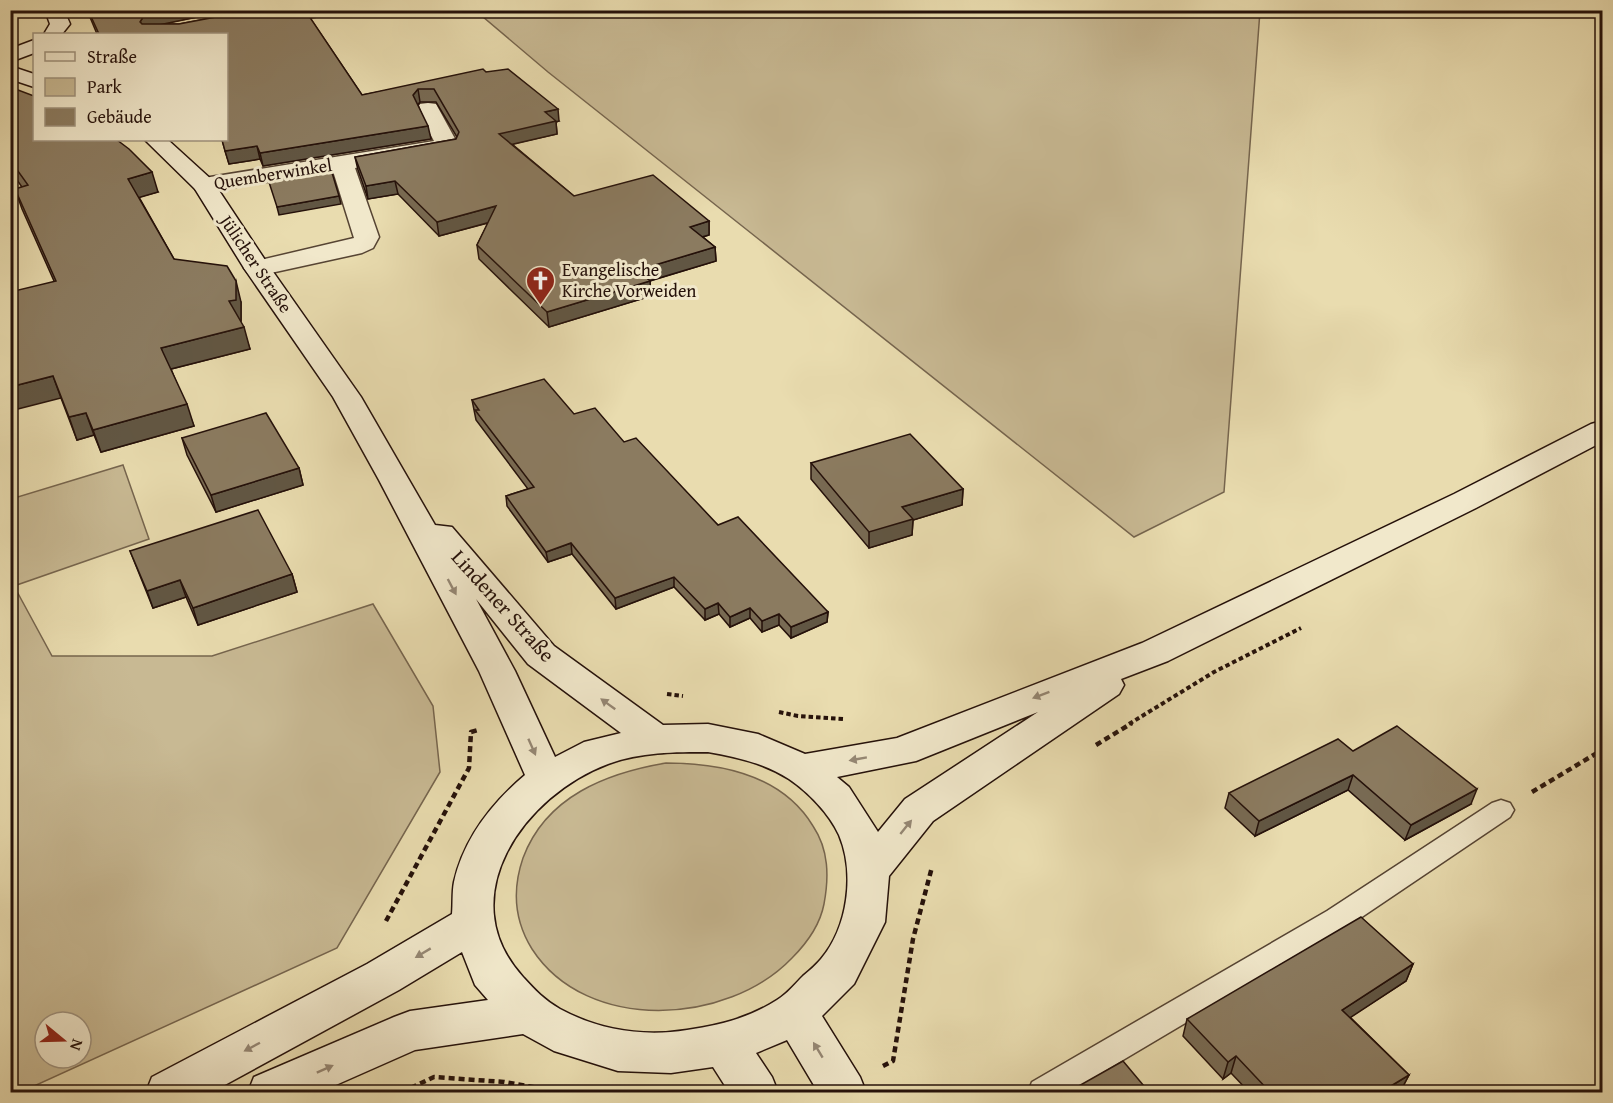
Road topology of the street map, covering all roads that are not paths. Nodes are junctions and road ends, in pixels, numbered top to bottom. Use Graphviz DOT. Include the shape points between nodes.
graph roads {
  1 [pos="54,10"];
  2 [pos="54,33"];
  3 [pos="33,46"];
  4 [pos="10,56"];
  5 [pos="10,72"];
  6 [pos="33,81"];
  7 [pos="428,109"];
  8 [pos="157,141"];
  9 [pos="342,163"];
  10 [pos="204,185"];
  11 [pos="257,268"];
  12 [pos="347,397"];
  13 [pos="1602,430"];
  14 [pos="395,480"];
  15 [pos="1155,652"];
  16 [pos="655,739"];
  17 [pos="802,769"];
  18 [pos="546,779"];
  19 [pos="1501,810"];
  20 [pos="869,872"];
  21 [pos="473,923"];
  22 [pos="795,1013"];
  23 [pos="528,1014"];
  24 [pos="724,1045"];
  25 [pos="842,1090"];
  26 [pos="169,1092"];
  27 [pos="271,1092"];
  28 [pos="755,1092"];
  29 [pos="1043,1092"];
  1 -- 2 [label="main road" via="60,24"];
  3 -- 4 [label="main road"];
  5 -- 6 [label="main road"];
  7 -- 9 [label="main road, Quemberwinkel" via="448,146"];
  8 -- 10 [label="main road, Jülicher Straße"];
  9 -- 10 [label="main road, Quemberwinkel"];
  9 -- 11 [label="main road, Quemberwinkel" via="367,237 364,243 353,249"];
  10 -- 11 [label="main road, Jülicher Straße"];
  11 -- 12 [label="main road, Jülicher Straße"];
  12 -- 14 [label="main road, Lindener Straße"];
  13 -- 15 [label="main road"];
  16 -- 14 [label="main road, Lindener Straße, one-way" via="541,655"];
  14 -- 18 [label="main road, Lindener Straße, one-way" via="497,671"];
  15 -- 17 [label="main road, one-way" via="902,751"];
  20 -- 15 [label="main road, one-way" via="919,810"];
  16 -- 17 [label="main road" via="708,738 758,748"];
  16 -- 18 [label="main road" via="598,752"];
  17 -- 20 [label="main road" via="835,797 858,832"];
  18 -- 21 [label="main road" via="513,808 489,843 475,882"];
  19 -- 29 [label="lane" via="1337,920"];
  20 -- 22 [label="main road" via="864,922 838,971"];
  21 -- 23 [label="main road" via="491,972"];
  21 -- 26 [label="main road, one-way" via="383,977"];
  22 -- 24 [label="main road"];
  25 -- 22 [label="main road, one-way"];
  23 -- 24 [label="main road" via="570,1037 618,1051 671,1053"];
  27 -- 23 [label="main road, one-way" via="410,1031"];
  24 -- 28 [label="main road"];
}
